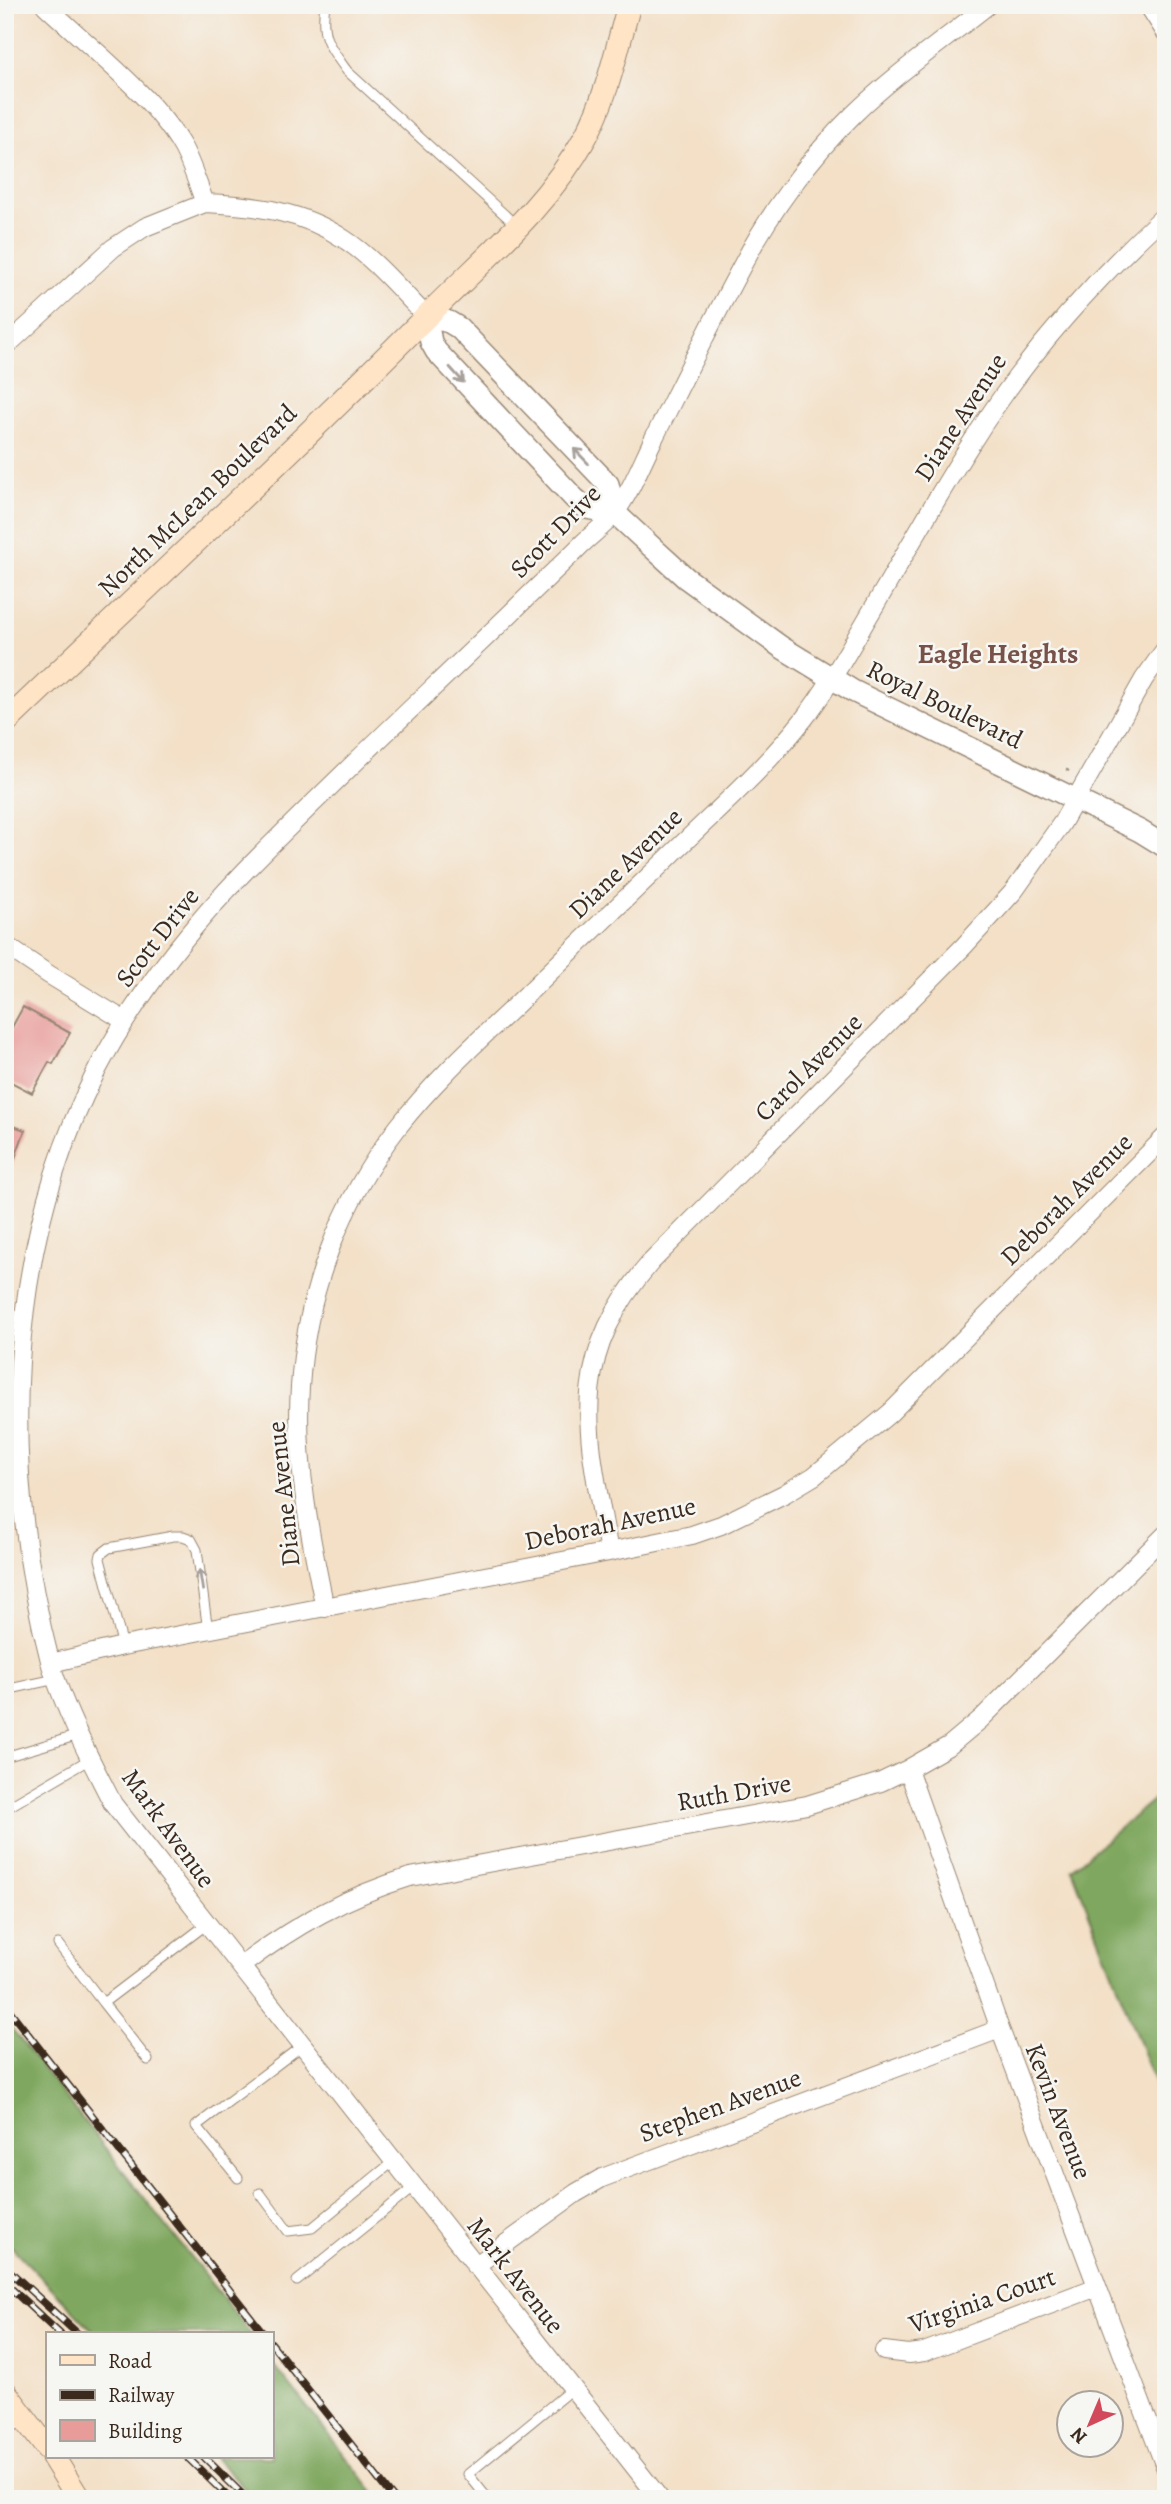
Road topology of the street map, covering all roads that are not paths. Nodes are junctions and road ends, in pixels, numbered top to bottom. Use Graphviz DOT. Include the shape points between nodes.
graph roads {
  1 [pos="45,5"];
  2 [pos="325,5"];
  3 [pos="629,5"];
  4 [pos="988,5"];
  5 [pos="1148,5"];
  6 [pos="1166,33"];
  7 [pos="205,203"];
  8 [pos="1166,214"];
  9 [pos="518,228"];
  10 [pos="426,316"];
  11 [pos="5,347"];
  12 [pos="615,513"];
  13 [pos="1166,648"];
  14 [pos="832,679"];
  15 [pos="5,723"];
  16 [pos="1076,800"];
  17 [pos="1166,847"];
  18 [pos="5,945"];
  19 [pos="125,1021"];
  20 [pos="1166,1136"];
  21 [pos="1166,1534"];
  22 [pos="609,1552"];
  23 [pos="325,1608"];
  24 [pos="208,1631"];
  25 [pos="123,1646"];
  26 [pos="53,1671"];
  27 [pos="5,1690"];
  28 [pos="79,1735"];
  29 [pos="5,1757"];
  30 [pos="90,1759"];
  31 [pos="908,1769"];
  32 [pos="5,1809"];
  33 [pos="207,1924"];
  34 [pos="58,1944"];
  35 [pos="241,1966"];
  36 [pos="103,2003"];
  37 [pos="1000,2029"];
  38 [pos="303,2045"];
  39 [pos="148,2060"];
  40 [pos="394,2161"];
  41 [pos="237,2178"];
  42 [pos="414,2187"];
  43 [pos="260,2193"];
  44 [pos="475,2266"];
  45 [pos="297,2281"];
  46 [pos="1097,2287"];
  47 [pos="884,2351"];
  48 [pos="573,2388"];
  49 [pos="5,2392"];
  50 [pos="25,2417"];
  51 [pos="5,2433"];
  52 [pos="46,2447"];
  53 [pos="54,2458"];
  54 [pos="1166,2469"];
  55 [pos="79,2499"];
  56 [pos="488,2499"];
  57 [pos="660,2499"];
  1 -- 7 [label="street" via="162,119 183,149"];
  2 -- 9 [label="lane" via="322,24 326,41 347,71"];
  3 -- 9 [label="main road, North McLean Boulevard" via="586,135"];
  4 -- 12 [label="street, Scott Drive" via="857,111 792,189 746,257"];
  5 -- 6 [label="street"];
  7 -- 10 [label="street, Royal Boulevard" via="247,204 314,222 345,239 376,265"];
  7 -- 11 [label="street" via="145,227 113,248"];
  8 -- 14 [label="street, Diane Avenue" via="1104,272 1022,369 972,441"];
  9 -- 10 [label="main road, North McLean Boulevard"];
  12 -- 10 [label="street, Royal Boulevard, one-way" via="608,484 459,328"];
  10 -- 12 [label="street, Royal Boulevard, one-way" via="436,351 574,498 586,508"];
  10 -- 15 [label="main road, North McLean Boulevard"];
  12 -- 14 [label="street, Royal Boulevard" via="724,608"];
  12 -- 19 [label="street, Scott Drive" via="244,872 160,970"];
  13 -- 16 [label="street, Carol Avenue"];
  14 -- 16 [label="street, Royal Boulevard"];
  14 -- 23 [label="street, Diane Avenue" via="759,769 448,1070 398,1126 361,1178 320,1276 305,1338 299,1390 300,1449"];
  16 -- 17 [label="street, Royal Boulevard"];
  16 -- 22 [label="street, Carol Avenue" via="1049,844 992,916 651,1262 618,1305 594,1364 588,1420"];
  18 -- 19 [label="street"];
  19 -- 26 [label="street, Mark Avenue" via="97,1070 56,1167 27,1273 18,1334 13,1395 17,1495 27,1562"];
  20 -- 22 [label="street, Deborah Avenue" via="890,1413 814,1476 722,1525"];
  21 -- 31 [label="street, Ruth Drive" via="981,1719 950,1745"];
  22 -- 23 [label="street, Deborah Avenue"];
  23 -- 24 [label="street, Deborah Avenue"];
  24 -- 25 [label="street, Deborah Avenue"];
  24 -- 25 [label="lane, one-way" via="197,1550 191,1539 183,1536 109,1548 100,1559"];
  25 -- 26 [label="street, Deborah Avenue"];
  26 -- 27 [label="lane"];
  26 -- 28 [label="street, Mark Avenue"];
  28 -- 29 [label="lane"];
  28 -- 30 [label="street, Mark Avenue"];
  30 -- 32 [label="lane"];
  30 -- 33 [label="street, Mark Avenue" via="113,1804"];
  31 -- 35 [label="street, Ruth Drive" via="807,1805 410,1877 327,1909"];
  31 -- 37 [label="street, Kevin Avenue"];
  33 -- 35 [label="street, Mark Avenue"];
  33 -- 36 [label="lane"];
  34 -- 36 [label="lane"];
  35 -- 38 [label="street, Mark Avenue"];
  36 -- 39 [label="lane"];
  37 -- 44 [label="street, Stephen Avenue" via="602,2178"];
  37 -- 46 [label="street, Kevin Avenue"];
  38 -- 40 [label="street, Mark Avenue"];
  38 -- 41 [label="lane" via="196,2126"];
  40 -- 42 [label="street, Mark Avenue"];
  40 -- 43 [label="lane" via="312,2228 288,2231"];
  42 -- 44 [label="street, Mark Avenue"];
  42 -- 45 [label="lane"];
  44 -- 48 [label="street, Mark Avenue"];
  46 -- 47 [label="street, Virginia Court" via="924,2352"];
  46 -- 54 [label="street, Kevin Avenue"];
  48 -- 56 [label="lane" via="468,2474"];
  48 -- 57 [label="street, Mark Avenue"];
  49 -- 50 [label="main road"];
  50 -- 51 [label="lane"];
  50 -- 52 [label="main road"];
  53 -- 55 [label="main road"];
}
